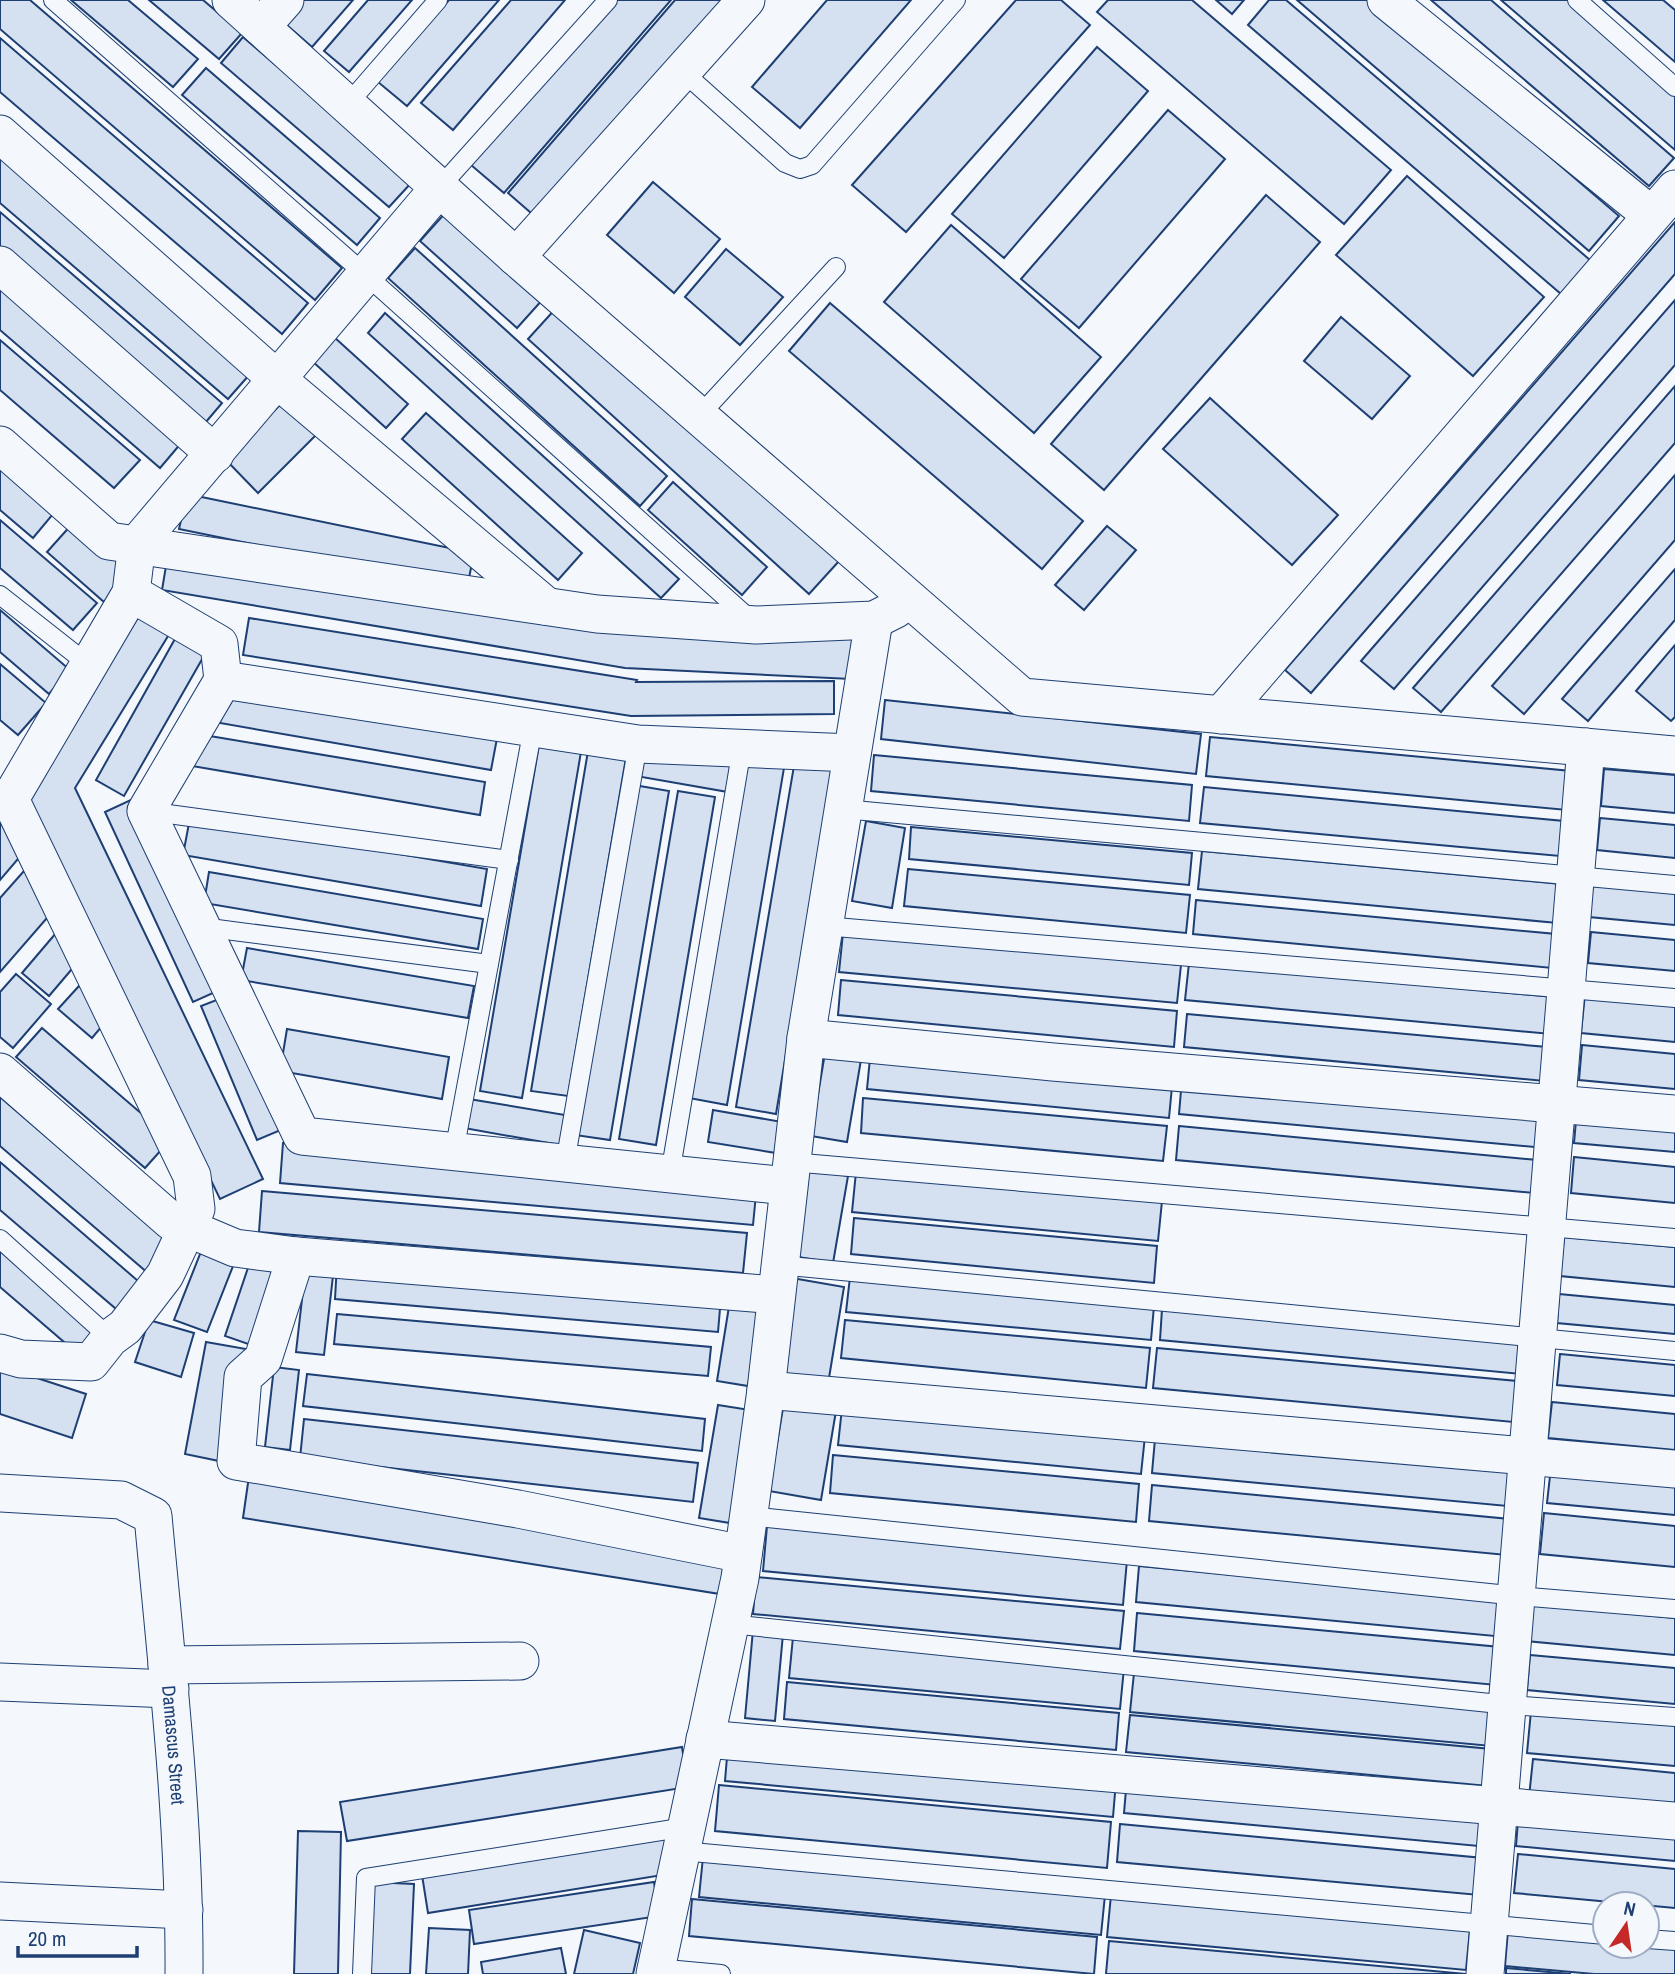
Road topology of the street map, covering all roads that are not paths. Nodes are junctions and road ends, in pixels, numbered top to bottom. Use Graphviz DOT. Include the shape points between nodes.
graph roads {
  1 [pos="53,0"];
  2 [pos="231,0"];
  3 [pos="285,0"];
  4 [pos="438,0"];
  5 [pos="608,0"];
  6 [pos="746,0"];
  7 [pos="956,0"];
  8 [pos="1386,0"];
  9 [pos="1577,0"];
  10 [pos="261,27"];
  11 [pos="682,71"];
  12 [pos="1675,87"];
  13 [pos="347,105"];
  14 [pos="0,134"];
  15 [pos="439,188"];
  16 [pos="1663,202"];
  17 [pos="516,257"];
  18 [pos="0,265"];
  19 [pos="836,267"];
  20 [pos="366,275"];
  21 [pos="278,380"];
  22 [pos="699,416"];
  23 [pos="0,445"];
  24 [pos="215,454"];
  25 [pos="137,544"];
  26 [pos="131,593"];
  27 [pos="0,595"];
  28 [pos="912,601"];
  29 [pos="546,606"];
  30 [pos="874,620"];
  31 [pos="756,625"];
  32 [pos="89,665"];
  33 [pos="223,680"];
  34 [pos="1221,715"];
  35 [pos="1675,724"];
  36 [pos="533,728"];
  37 [pos="638,744"];
  38 [pos="1586,747"];
  39 [pos="742,748"];
  40 [pos="852,753"];
  41 [pos="1662,754"];
  42 [pos="7,791"];
  43 [pos="843,809"];
  44 [pos="146,811"];
  45 [pos="509,860"];
  46 [pos="1576,877"];
  47 [pos="1675,885"];
  48 [pos="824,926"];
  49 [pos="202,927"];
  50 [pos="489,964"];
  51 [pos="1566,988"];
  52 [pos="1675,998"];
  53 [pos="806,1038"];
  54 [pos="0,1072"];
  55 [pos="1557,1102"];
  56 [pos="1675,1114"];
  57 [pos="454,1152"];
  58 [pos="565,1163"];
  59 [pos="670,1174"];
  60 [pos="789,1174"];
  61 [pos="1546,1226"];
  62 [pos="186,1230"];
  63 [pos="1675,1238"];
  64 [pos="0,1239"];
  65 [pos="296,1256"];
  66 [pos="778,1280"];
  67 [pos="110,1338"];
  68 [pos="1537,1338"];
  69 [pos="1675,1351"];
  70 [pos="0,1353"];
  71 [pos="766,1390"];
  72 [pos="1528,1457"];
  73 [pos="1675,1469"];
  74 [pos="0,1493"];
  75 [pos="749,1516"];
  76 [pos="743,1554"];
  77 [pos="1518,1596"];
  78 [pos="1675,1609"];
  79 [pos="730,1624"];
  80 [pos="520,1661"];
  81 [pos="168,1677"];
  82 [pos="0,1682"];
  83 [pos="1509,1705"];
  84 [pos="1675,1717"];
  85 [pos="705,1739"];
  86 [pos="1500,1805"];
  87 [pos="1675,1821"];
  88 [pos="683,1839"];
  89 [pos="0,1901"];
  90 [pos="184,1910"];
  91 [pos="1490,1925"];
  92 [pos="1591,1934"];
  93 [pos="655,1971"];
  94 [pos="184,1974"];
  95 [pos="362,1974"];
  96 [pos="721,1974"];
  97 [pos="1485,1974"];
  1 -- 20 [label="lane"];
  2 -- 10 [label="street"];
  3 -- 10 [label="street"];
  4 -- 13 [label="lane"];
  5 -- 15 [label="lane"];
  6 -- 11 [label="street"];
  7 -- 11 [label="lane" via="812,165 800,169 785,163"];
  8 -- 16 [label="street"];
  9 -- 12 [label="lane"];
  10 -- 13 [label="street"];
  11 -- 17 [label="street"];
  13 -- 15 [label="street"];
  14 -- 21 [label="street"];
  15 -- 17 [label="street"];
  15 -- 20 [label="street"];
  16 -- 34 [label="street"];
  17 -- 22 [label="street"];
  18 -- 24 [label="street"];
  19 -- 22 [label="lane"];
  20 -- 21 [label="street"];
  20 -- 31 [label="lane"];
  21 -- 24 [label="street"];
  21 -- 29 [label="street"];
  22 -- 28 [label="street"];
  23 -- 25 [label="street" via="109,541"];
  24 -- 25 [label="street"];
  25 -- 26 [label="street"];
  25 -- 29 [label="street"];
  26 -- 32 [label="street"];
  26 -- 33 [label="street" via="219,644"];
  27 -- 32 [label="lane"];
  28 -- 30 [label="street"];
  28 -- 34 [label="street" via="1022,697"];
  29 -- 31 [label="street"];
  30 -- 31 [label="street"];
  30 -- 40 [label="street"];
  32 -- 42 [label="street"];
  33 -- 36 [label="street"];
  33 -- 44 [label="street"];
  34 -- 38 [label="street"];
  35 -- 41 [label="street"];
  36 -- 37 [label="street"];
  36 -- 45 [label="lane"];
  37 -- 39 [label="street"];
  37 -- 58 [label="lane"];
  38 -- 41 [label="street"];
  38 -- 46 [label="street"];
  39 -- 40 [label="street"];
  39 -- 59 [label="lane"];
  40 -- 43 [label="street"];
  42 -- 62 [label="street" via="192,1176 197,1209"];
  43 -- 46 [label="lane"];
  43 -- 48 [label="street"];
  44 -- 45 [label="lane"];
  44 -- 49 [label="street"];
  45 -- 50 [label="lane"];
  46 -- 47 [label="lane"];
  46 -- 51 [label="street"];
  48 -- 51 [label="lane"];
  48 -- 53 [label="street"];
  49 -- 50 [label="lane"];
  49 -- 57 [label="street" via="302,1136"];
  50 -- 57 [label="lane"];
  51 -- 52 [label="lane"];
  51 -- 55 [label="street"];
  53 -- 55 [label="street"];
  53 -- 60 [label="street"];
  54 -- 62 [label="street"];
  55 -- 56 [label="street"];
  55 -- 61 [label="street"];
  57 -- 58 [label="street"];
  58 -- 59 [label="street"];
  59 -- 60 [label="street"];
  60 -- 61 [label="lane"];
  60 -- 66 [label="street"];
  61 -- 63 [label="lane"];
  61 -- 68 [label="street"];
  62 -- 65 [label="street" via="235,1248"];
  62 -- 67 [label="street" via="166,1275 125,1327"];
  64 -- 67 [label="lane"];
  65 -- 66 [label="street"];
  65 -- 76 [label="street" via="263,1359 243,1377 236,1461 518,1509"];
  66 -- 68 [label="lane"];
  66 -- 71 [label="street"];
  67 -- 70 [label="street" via="91,1362 21,1359"];
  68 -- 69 [label="lane"];
  68 -- 72 [label="street"];
  71 -- 72 [label="street"];
  71 -- 75 [label="street"];
  72 -- 73 [label="street"];
  72 -- 77 [label="street"];
  74 -- 81 [label="street, Damascus Street" via="121,1500 153,1516"];
  75 -- 76 [label="street"];
  75 -- 77 [label="lane"];
  76 -- 79 [label="street"];
  77 -- 78 [label="lane"];
  77 -- 83 [label="street"];
  79 -- 83 [label="lane"];
  79 -- 85 [label="street"];
  80 -- 81 [label="street"];
  81 -- 82 [label="street"];
  81 -- 90 [label="street, Damascus Street"];
  83 -- 84 [label="lane"];
  83 -- 86 [label="street"];
  85 -- 86 [label="street"];
  85 -- 88 [label="street"];
  86 -- 87 [label="street"];
  86 -- 91 [label="street"];
  88 -- 91 [label="lane"];
  88 -- 93 [label="street"];
  88 -- 95 [label="lane" via="366,1878"];
  89 -- 90 [label="street"];
  90 -- 94 [label="street, Damascus Street"];
  91 -- 92 [label="lane"];
  91 -- 97 [label="street"];
  93 -- 96 [label="lane"];
}
